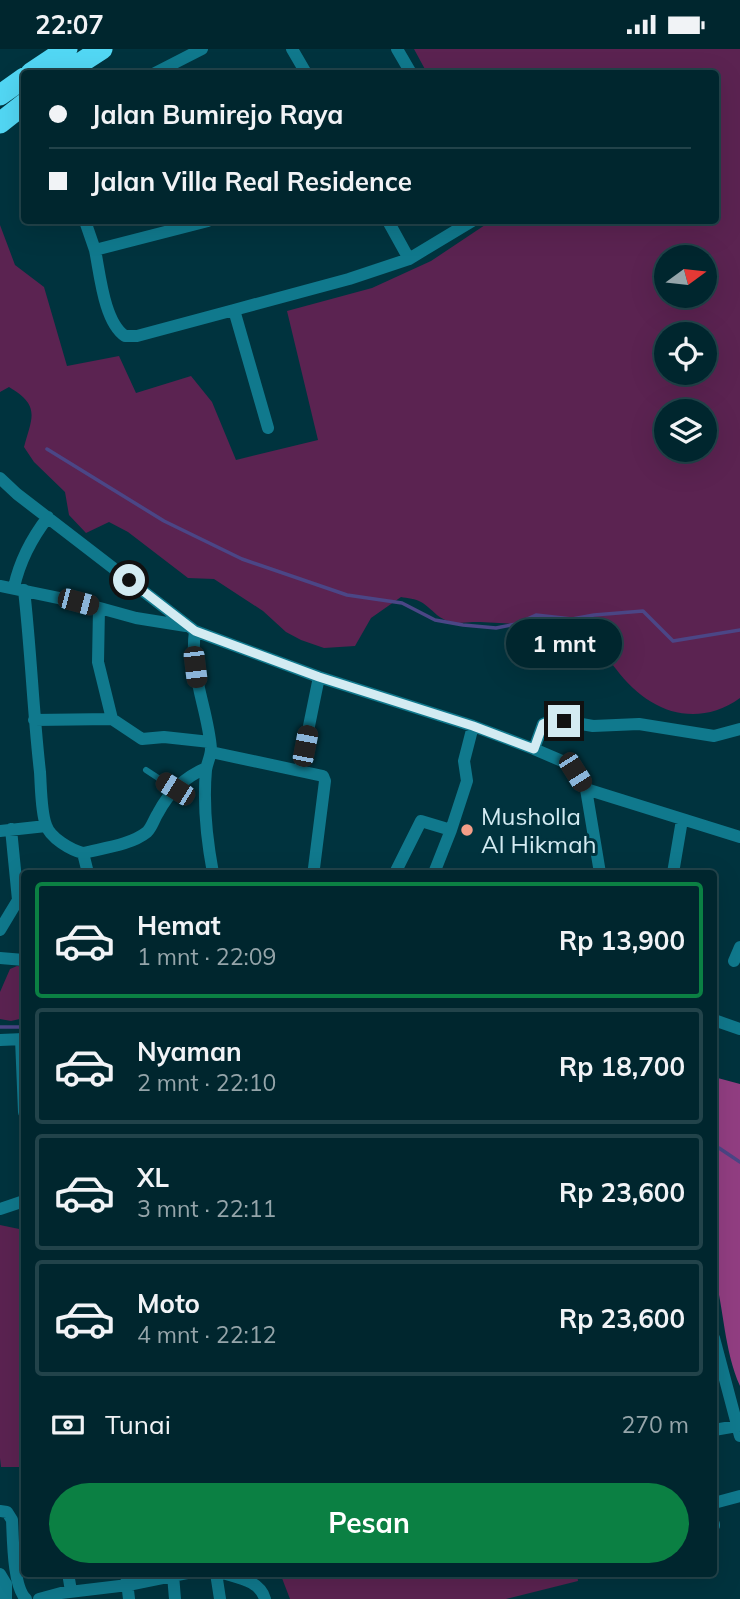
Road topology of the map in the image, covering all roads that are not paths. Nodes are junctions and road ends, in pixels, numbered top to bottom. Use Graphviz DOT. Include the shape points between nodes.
graph roads {
  1 [pos="102,49"];
  2 [pos="202,49"];
  3 [pos="292,49"];
  4 [pos="397,49"];
  5 [pos="62,59"];
  6 [pos="38,70"];
  7 [pos="161,70"];
  8 [pos="304,70"];
  9 [pos="409,70"];
  10 [pos="21,80"];
  11 [pos="0,95"];
  12 [pos="21,106"];
  13 [pos="0,123"];
  14 [pos="86,224"];
  15 [pos="196,224"];
  16 [pos="390,224"];
  17 [pos="467,224"];
  18 [pos="95,250"];
  19 [pos="409,259"];
  20 [pos="234,310"];
  21 [pos="268,428"];
  22 [pos="0,478"];
  23 [pos="48,517"];
  24 [pos="0,586"];
  25 [pos="19,589"];
  26 [pos="99,608"];
  27 [pos="192,629"];
  28 [pos="319,677"];
  29 [pos="112,719"];
  30 [pos="34,720"];
  31 [pos="473,726"];
  32 [pos="740,729"];
  33 [pos="211,747"];
  34 [pos="534,749"];
  35 [pos="206,768"];
  36 [pos="146,770"];
  37 [pos="300,770"];
  38 [pos="175,789"];
  39 [pos="586,789"];
  40 [pos="681,820"];
  41 [pos="46,826"];
  42 [pos="6,830"];
  43 [pos="451,830"];
  44 [pos="740,837"];
  45 [pos="83,853"];
  46 [pos="314,868"];
  47 [pos="87,870"];
  48 [pos="213,870"];
  49 [pos="396,870"];
  50 [pos="435,870"];
  51 [pos="600,870"];
  52 [pos="673,870"];
  53 [pos="0,930"];
  54 [pos="740,947"];
  55 [pos="0,958"];
  56 [pos="21,960"];
  57 [pos="734,961"];
  58 [pos="717,1021"];
  59 [pos="740,1029"];
  60 [pos="21,1039"];
  61 [pos="0,1040"];
  62 [pos="21,1202"];
  63 [pos="0,1209"];
  64 [pos="717,1350"];
  65 [pos="717,1430"];
  66 [pos="738,1431"];
  67 [pos="740,1496"];
  68 [pos="717,1502"];
  69 [pos="0,1511"];
  70 [pos="0,1574"];
  71 [pos="67,1577"];
  72 [pos="150,1577"];
  73 [pos="173,1577"];
  74 [pos="217,1577"];
  75 [pos="234,1577"];
  76 [pos="127,1579"];
  77 [pos="65,1595"];
  78 [pos="6,1599"];
  79 [pos="26,1599"];
  80 [pos="39,1599"];
  81 [pos="130,1599"];
  82 [pos="176,1599"];
  83 [pos="220,1599"];
  84 [pos="265,1599"];
  1 -- 5 [label="highway"];
  2 -- 7 [label="street"];
  3 -- 8 [label="street"];
  4 -- 9 [label="street"];
  5 -- 6 [label="highway"];
  10 -- 11 [label="highway"];
  12 -- 13 [label="highway"];
  14 -- 18 [label="street"];
  15 -- 18 [label="street"];
  16 -- 19 [label="street"];
  17 -- 19 [label="street"];
  18 -- 20 [label="street" via="114,327 125,336"];
  19 -- 20 [label="street"];
  20 -- 21 [label="street"];
  22 -- 23 [label="street"];
  23 -- 25 [label="street" via="23,556"];
  23 -- 27 [label="street"];
  24 -- 25 [label="street"];
  25 -- 26 [label="street"];
  25 -- 30 [label="street" via="31,656"];
  26 -- 27 [label="street"];
  26 -- 29 [label="street" via="98,662"];
  27 -- 28 [label="street"];
  27 -- 33 [label="street"];
  28 -- 31 [label="street"];
  28 -- 37 [label="street"];
  29 -- 30 [label="street"];
  29 -- 33 [label="street" via="142,739 164,737"];
  30 -- 41 [label="street"];
  31 -- 34 [label="street"];
  31 -- 43 [label="street" via="464,761 467,781"];
  32 -- 34 [label="street" via="714,736 639,724 593,726 550,721 543,724"];
  33 -- 35 [label="street"];
  33 -- 37 [label="street"];
  34 -- 39 [label="street" via="562,761"];
  35 -- 38 [label="street"];
  35 -- 48 [label="street"];
  36 -- 38 [label="lane"];
  37 -- 46 [label="street" via="320,774 325,781"];
  38 -- 45 [label="street" via="150,830"];
  39 -- 40 [label="street"];
  39 -- 51 [label="street"];
  40 -- 44 [label="street"];
  40 -- 52 [label="street"];
  41 -- 42 [label="street"];
  41 -- 45 [label="street" via="58,840"];
  42 -- 53 [label="street" via="18,900"];
  43 -- 49 [label="street" via="421,821"];
  43 -- 50 [label="street"];
  45 -- 47 [label="street"];
  54 -- 57 [label="street"];
  55 -- 56 [label="street"];
  58 -- 59 [label="street"];
  60 -- 61 [label="street"];
  62 -- 63 [label="street"];
  64 -- 66 [label="street"];
  65 -- 66 [label="street"];
  67 -- 68 [label="street"];
  69 -- 79 [label="street" via="12,1520 20,1593"];
  70 -- 78 [label="street"];
  71 -- 77 [label="street"];
  72 -- 76 [label="street"];
  73 -- 82 [label="street"];
  74 -- 83 [label="street"];
  75 -- 84 [label="street" via="256,1585"];
  76 -- 77 [label="street"];
  76 -- 81 [label="street"];
  77 -- 80 [label="street"];
}
